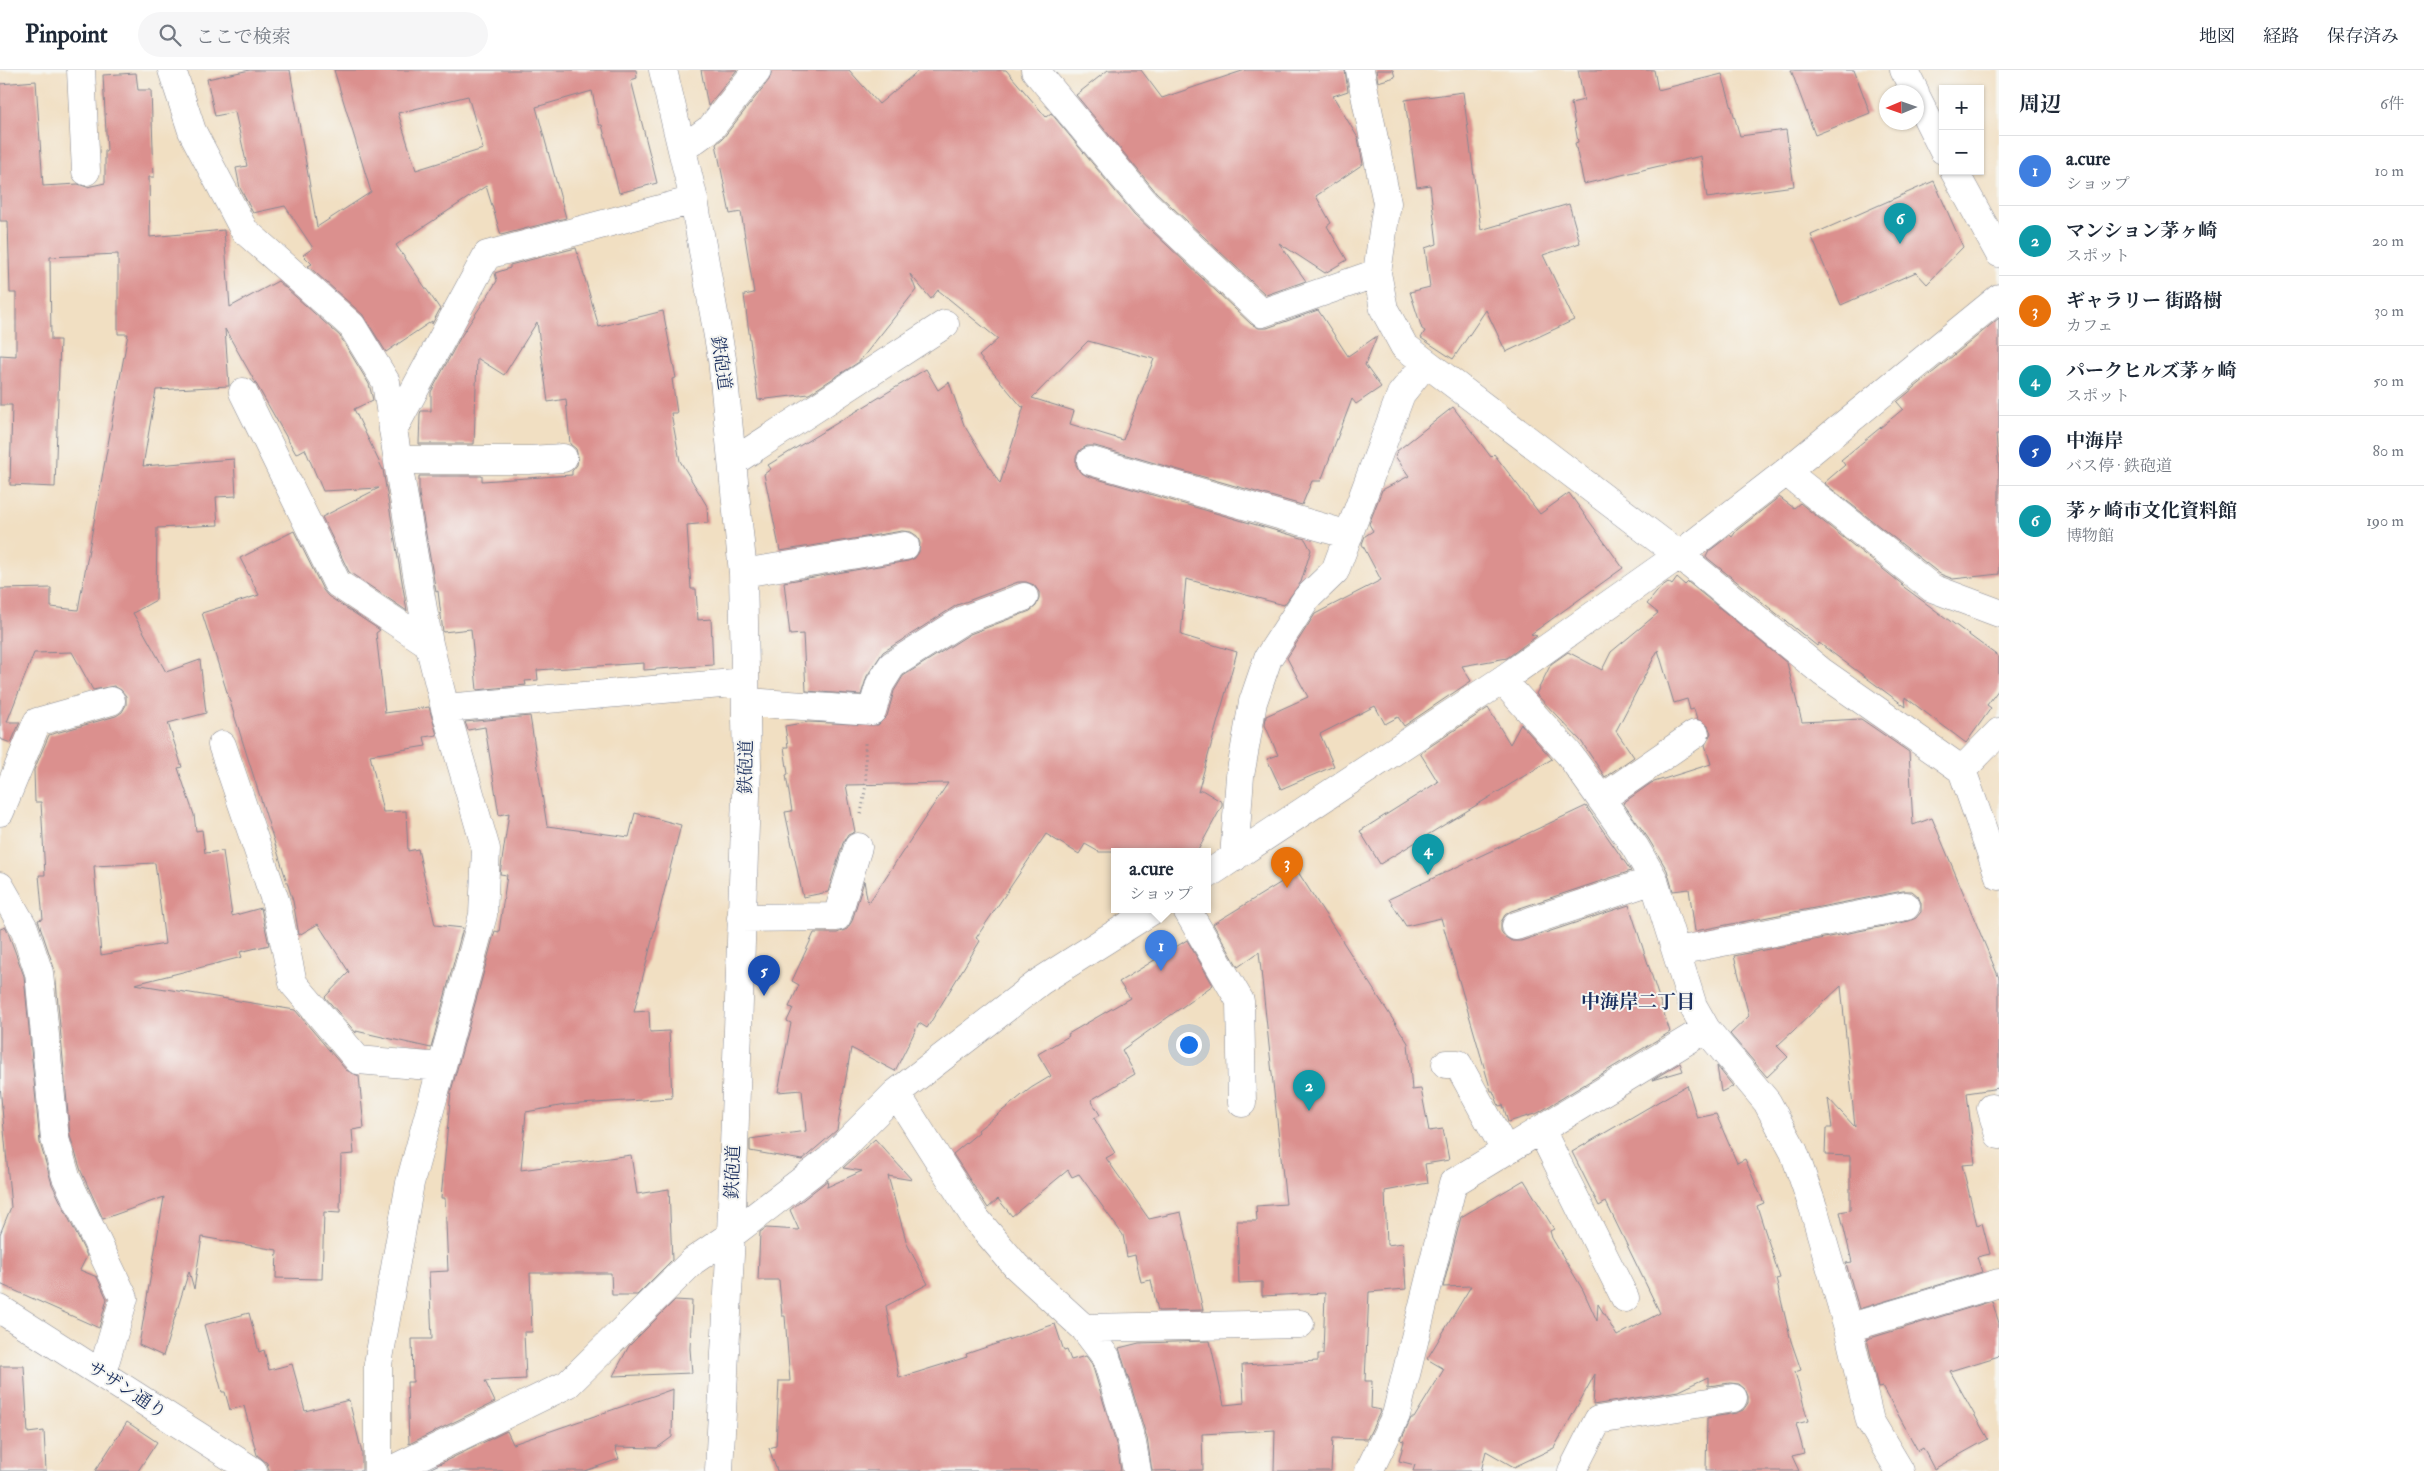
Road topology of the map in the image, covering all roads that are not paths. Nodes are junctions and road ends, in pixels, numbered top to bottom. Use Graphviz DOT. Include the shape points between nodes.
graph roads {
  1 [pos="81,70"];
  2 [pos="172,70"];
  3 [pos="663,70"];
  4 [pos="757,70"];
  5 [pos="1035,70"];
  6 [pos="1360,70"];
  7 [pos="1904,70"];
  8 [pos="1912,85"];
  9 [pos="1924,112"];
  10 [pos="1939,142"];
  11 [pos="682,149"];
  12 [pos="86,172"];
  13 [pos="1956,175"];
  14 [pos="694,200"];
  15 [pos="1999,253"];
  16 [pos="1377,274"];
  17 [pos="1999,298"];
  18 [pos="945,324"];
  19 [pos="1426,363"];
  20 [pos="243,392"];
  21 [pos="393,430"];
  22 [pos="563,458"];
  23 [pos="398,460"];
  24 [pos="1091,461"];
  25 [pos="733,462"];
  26 [pos="1786,472"];
  27 [pos="1349,535"];
  28 [pos="905,546"];
  29 [pos="1679,555"];
  30 [pos="743,573"];
  31 [pos="1024,597"];
  32 [pos="1999,613"];
  33 [pos="429,644"];
  34 [pos="1502,680"];
  35 [pos="746,692"];
  36 [pos="111,701"];
  37 [pos="445,708"];
  38 [pos="1999,732"];
  39 [pos="1695,734"];
  40 [pos="222,745"];
  41 [pos="1962,770"];
  42 [pos="1601,799"];
  43 [pos="0,812"];
  44 [pos="858,847"];
  45 [pos="1234,858"];
  46 [pos="1998,870"];
  47 [pos="1211,872"];
  48 [pos="1654,880"];
  49 [pos="0,886"];
  50 [pos="1906,906"];
  51 [pos="1148,913"];
  52 [pos="1189,913"];
  53 [pos="741,918"];
  54 [pos="1516,926"];
  55 [pos="1677,951"];
  56 [pos="1706,1029"];
  57 [pos="1446,1064"];
  58 [pos="441,1067"];
  59 [pos="896,1093"];
  60 [pos="1242,1103"];
  61 [pos="1991,1108"];
  62 [pos="1540,1130"];
  63 [pos="1999,1135"];
  64 [pos="1506,1150"];
  65 [pos="731,1235"];
  66 [pos="1999,1283"];
  67 [pos="1625,1298"];
  68 [pos="0,1310"];
  69 [pos="1300,1324"];
  70 [pos="1084,1328"];
  71 [pos="1848,1328"];
  72 [pos="102,1373"];
  73 [pos="1733,1398"];
  74 [pos="253,1471"];
  75 [pos="378,1471"];
  76 [pos="390,1471"];
  77 [pos="719,1471"];
  78 [pos="1137,1471"];
  79 [pos="1369,1471"];
  80 [pos="1572,1471"];
  81 [pos="1900,1471"];
  1 -- 12 [label="street"];
  2 -- 21 [label="street" via="192,131 244,230 352,326 386,382"];
  3 -- 11 [label="street, 鉄砲道"];
  4 -- 11 [label="street" via="711,128"];
  5 -- 16 [label="street" via="1145,203 1262,313"];
  6 -- 16 [label="street" via="1387,203"];
  7 -- 8 [label="street"];
  9 -- 10 [label="street"];
  11 -- 14 [label="street, 鉄砲道"];
  13 -- 15 [label="street"];
  14 -- 21 [label="street" via="488,254"];
  14 -- 25 [label="street, 鉄砲道" via="722,358"];
  16 -- 19 [label="street" via="1384,309 1404,346"];
  17 -- 26 [label="street"];
  18 -- 25 [label="street"];
  19 -- 27 [label="street" via="1401,394"];
  19 -- 29 [label="street"];
  20 -- 33 [label="street" via="337,583"];
  21 -- 23 [label="street"];
  22 -- 23 [label="street"];
  23 -- 33 [label="street"];
  24 -- 27 [label="street"];
  25 -- 30 [label="street, 鉄砲道"];
  26 -- 29 [label="street"];
  26 -- 32 [label="street" via="1932,588"];
  27 -- 45 [label="street" via="1335,571 1307,598 1268,658 1253,702 1240,776"];
  28 -- 30 [label="street"];
  29 -- 34 [label="street"];
  29 -- 41 [label="street" via="1822,672"];
  30 -- 35 [label="street, 鉄砲道"];
  31 -- 35 [label="street" via="963,620 892,665 880,684 872,711"];
  33 -- 37 [label="street"];
  34 -- 42 [label="street" via="1569,754"];
  34 -- 45 [label="street"];
  35 -- 37 [label="street"];
  35 -- 53 [label="street, 鉄砲道"];
  36 -- 43 [label="street" via="37,722"];
  37 -- 58 [label="street" via="486,850 483,915"];
  38 -- 41 [label="street"];
  39 -- 42 [label="street"];
  40 -- 58 [label="street" via="276,903 293,983 358,1060"];
  41 -- 46 [label="street"];
  42 -- 48 [label="street"];
  44 -- 53 [label="street" via="837,917"];
  45 -- 47 [label="street"];
  48 -- 54 [label="street"];
  48 -- 55 [label="street"];
  49 -- 72 [label="street" via="24,928 39,973 55,1140 66,1178 124,1298"];
  50 -- 55 [label="street"];
  51 -- 59 [label="street" via="1041,981"];
  52 -- 60 [label="street" via="1240,1001"];
  53 -- 65 [label="street, 鉄砲道"];
  55 -- 56 [label="street" via="1693,1006"];
  56 -- 62 [label="street"];
  56 -- 71 [label="street" via="1767,1102 1794,1152"];
  57 -- 64 [label="street" via="1458,1064"];
  58 -- 75 [label="street" via="410,1183 378,1364"];
  59 -- 65 [label="street" via="830,1159"];
  59 -- 70 [label="street" via="976,1219 1016,1266"];
  61 -- 63 [label="street"];
  62 -- 64 [label="street"];
  62 -- 67 [label="street"];
  64 -- 79 [label="street" via="1453,1183 1396,1415"];
  65 -- 76 [label="street" via="694,1261 568,1384"];
  65 -- 77 [label="street, 鉄砲道"];
  66 -- 71 [label="street"];
  68 -- 72 [label="street, サザン通り"];
  69 -- 70 [label="street"];
  70 -- 78 [label="street" via="1106,1358"];
  71 -- 81 [label="street" via="1870,1421"];
  72 -- 74 [label="street, サザン通り"];
  73 -- 80 [label="street" via="1598,1420"];
}
